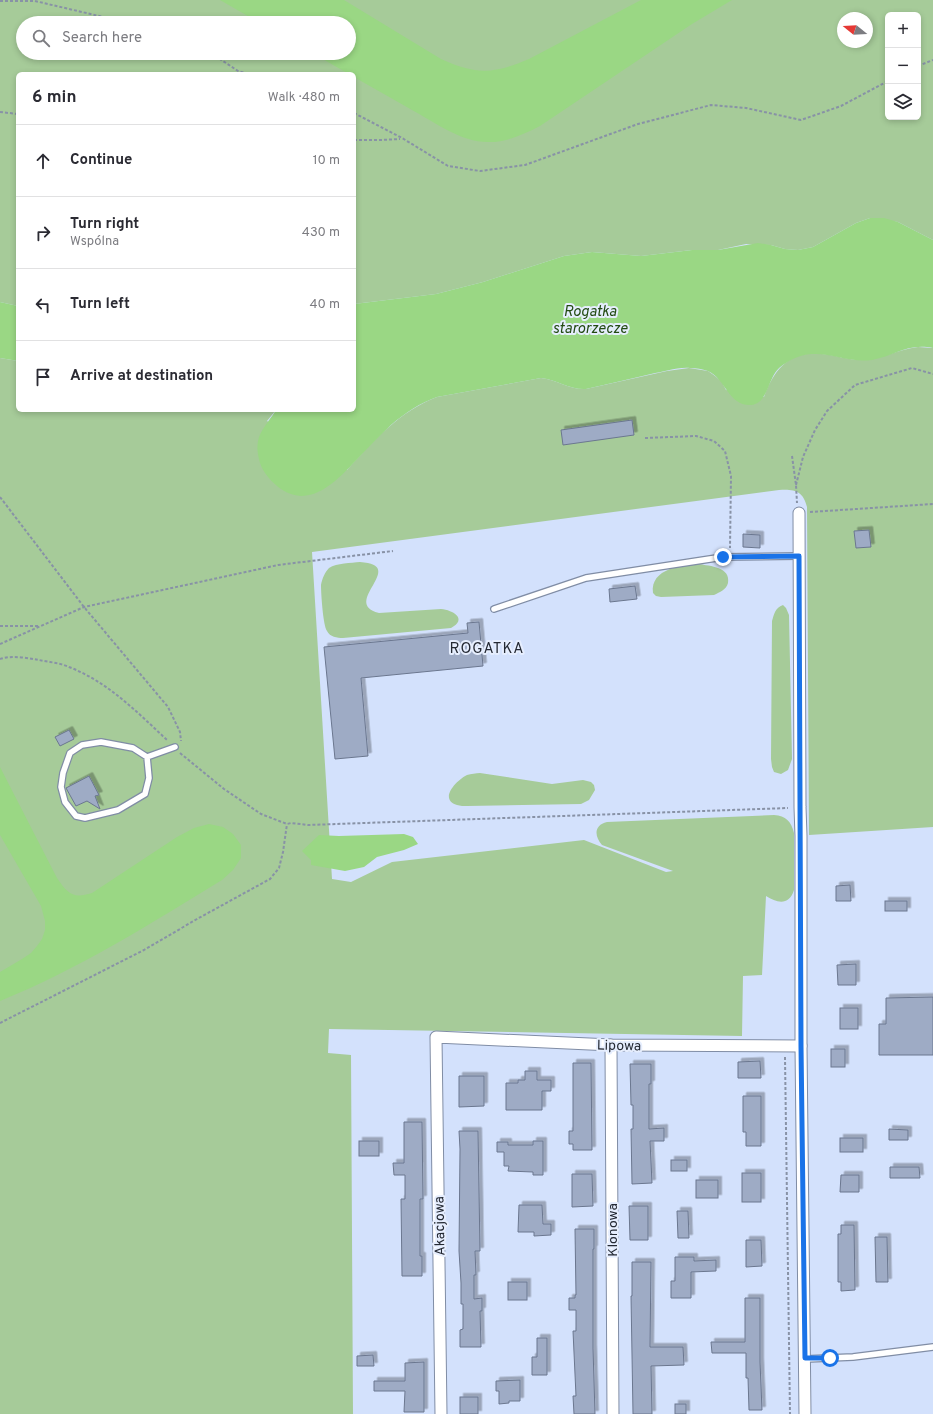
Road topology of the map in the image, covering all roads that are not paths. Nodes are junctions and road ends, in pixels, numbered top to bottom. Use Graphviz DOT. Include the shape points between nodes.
graph roads {
  1 [pos="799,513"];
  2 [pos="799,556"];
  3 [pos="494,609"];
  4 [pos="175,747"];
  5 [pos="147,757"];
  6 [pos="436,1037"];
  7 [pos="611,1045"];
  8 [pos="801,1046"];
  9 [pos="933,1347"];
  10 [pos="805,1358"];
  11 [pos="441,1414"];
  12 [pos="613,1414"];
  13 [pos="805,1414"];
  1 -- 2 [label="street"];
  2 -- 3 [label="lane" via="730,557 586,578"];
  2 -- 8 [label="street"];
  4 -- 5 [label="lane"];
  5 -- 5 [label="lane" via="133,748 100,742 82,745 70,753 63,773 61,787 64,802 76,816 85,818 118,810 145,794 149,778"];
  6 -- 7 [label="street, Lipowa"];
  6 -- 11 [label="street, Akacjowa"];
  7 -- 8 [label="street, Lipowa"];
  7 -- 12 [label="street, Klonowa"];
  8 -- 10 [label="street"];
  9 -- 10 [label="lane" via="853,1357"];
  10 -- 13 [label="street"];
}
